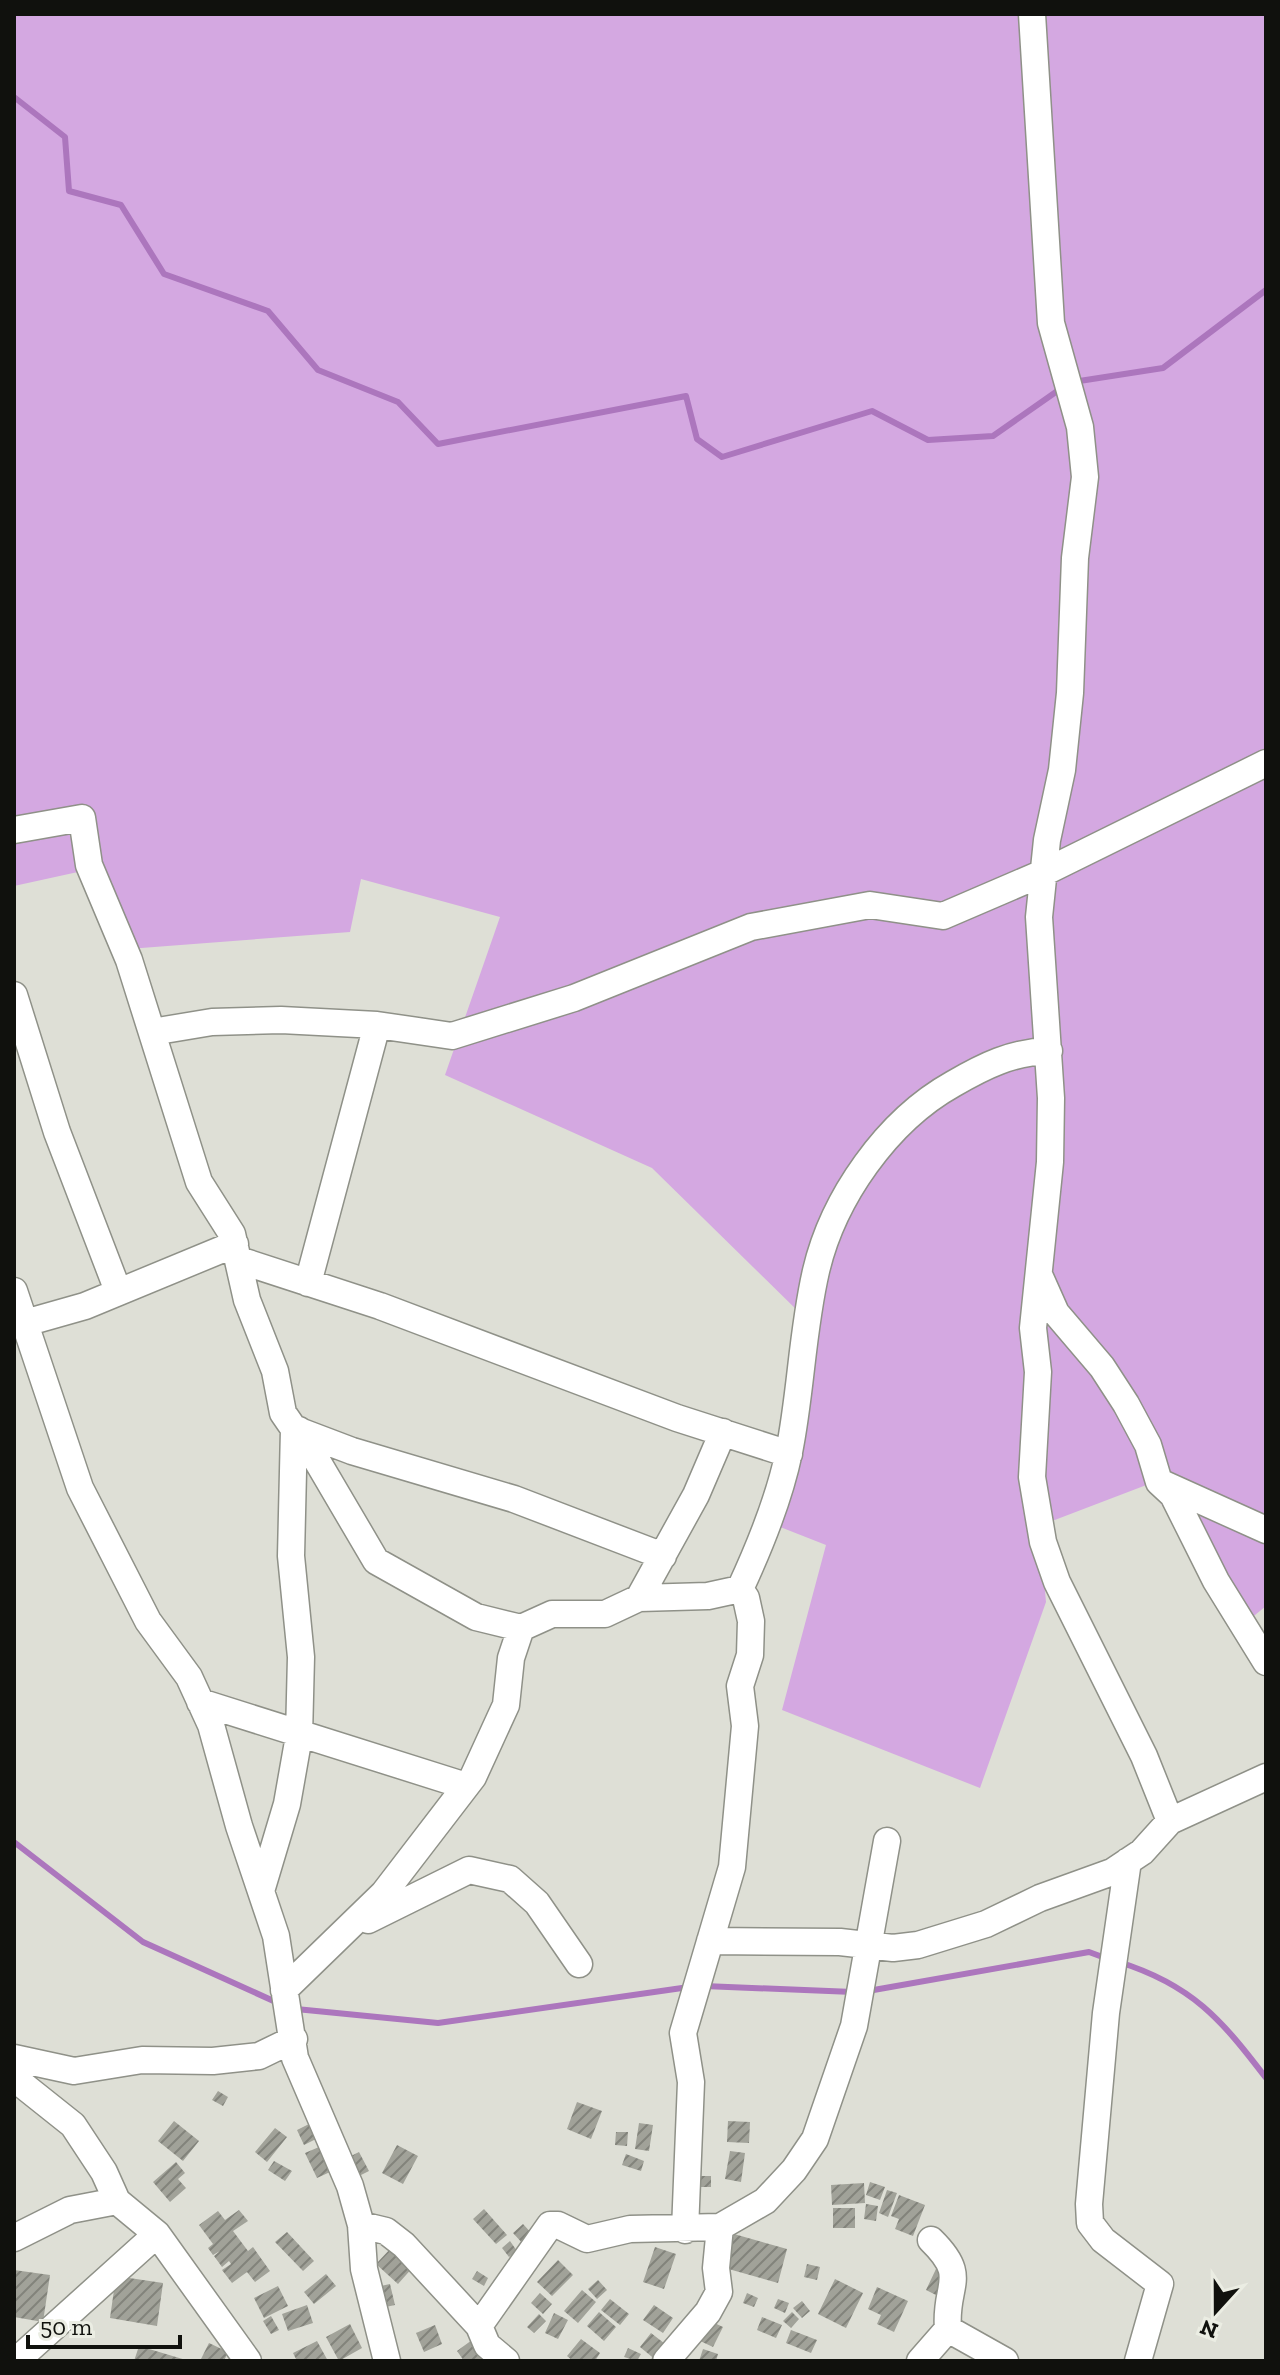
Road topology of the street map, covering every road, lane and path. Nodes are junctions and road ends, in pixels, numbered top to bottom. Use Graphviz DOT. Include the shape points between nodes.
graph roads {
  1 [pos="1032,14"];
  2 [pos="1266,763"];
  3 [pos="14,830"];
  4 [pos="1043,873"];
  5 [pos="14,995"];
  6 [pos="377,1025"];
  7 [pos="152,1032"];
  8 [pos="1049,1051"];
  9 [pos="237,1252"];
  10 [pos="1039,1274"];
  11 [pos="308,1283"];
  12 [pos="14,1291"];
  13 [pos="118,1291"];
  14 [pos="25,1323"];
  15 [pos="296,1429"];
  16 [pos="723,1432"];
  17 [pos="789,1454"];
  18 [pos="1159,1482"];
  19 [pos="1266,1530"];
  20 [pos="663,1556"];
  21 [pos="740,1589"];
  22 [pos="639,1598"];
  23 [pos="521,1628"];
  24 [pos="1266,1662"];
  25 [pos="200,1702"];
  26 [pos="299,1736"];
  27 [pos="1266,1777"];
  28 [pos="466,1786"];
  29 [pos="1170,1821"];
  30 [pos="887,1841"];
  31 [pos="1128,1861"];
  32 [pos="261,1891"];
  33 [pos="346,1931"];
  34 [pos="710,1941"];
  35 [pos="866,1945"];
  36 [pos="579,1964"];
  37 [pos="284,1990"];
  38 [pos="294,2039"];
  39 [pos="14,2058"];
  40 [pos="14,2078"];
  41 [pos="117,2201"];
  42 [pos="361,2225"];
  43 [pos="720,2227"];
  44 [pos="685,2230"];
  45 [pos="157,2234"];
  46 [pos="14,2238"];
  47 [pos="931,2240"];
  48 [pos="479,2326"];
  49 [pos="948,2329"];
  50 [pos="500,2360"];
  51 [pos="16,2361"];
  52 [pos="248,2361"];
  53 [pos="387,2361"];
  54 [pos="666,2361"];
  55 [pos="920,2361"];
  56 [pos="1005,2361"];
  57 [pos="1138,2361"];
  1 -- 4 [label="street" via="1051,323 1080,427 1085,477 1062,770"];
  2 -- 4 [label="street"];
  3 -- 7 [label="street" via="82,818 89,865"];
  4 -- 6 [label="street" via="943,916 870,905 751,927 574,998 452,1036"];
  4 -- 8 [label="street" via="1039,917"];
  5 -- 13 [label="street" via="57,1132"];
  6 -- 7 [label="street" via="212,1022"];
  6 -- 11 [label="street"];
  7 -- 9 [label="street" via="199,1182"];
  8 -- 10 [label="street" via="1050,1162"];
  8 -- 17 [label="street" via="1027,1051 990,1063 935,1094 866,1166 837,1214 816,1270"];
  9 -- 11 [label="street"];
  9 -- 13 [label="street"];
  9 -- 15 [label="street" via="283,1413"];
  10 -- 18 [label="street" via="1056,1313 1126,1404 1148,1445"];
  10 -- 29 [label="street" via="1033,1328 1038,1372 1032,1477 1043,1542"];
  11 -- 16 [label="street"];
  12 -- 14 [label="street"];
  13 -- 14 [label="street"];
  14 -- 25 [label="street" via="80,1488 148,1621 189,1677"];
  15 -- 20 [label="street" via="514,1499"];
  15 -- 23 [label="street" via="376,1561 476,1617"];
  15 -- 26 [label="street" via="291,1556 301,1657"];
  16 -- 17 [label="street"];
  16 -- 20 [label="street"];
  17 -- 21 [label="street" via="761,1546"];
  18 -- 19 [label="street"];
  18 -- 24 [label="street" via="1173,1495 1216,1581"];
  20 -- 22 [label="street"];
  21 -- 22 [label="street" via="708,1596"];
  21 -- 34 [label="street" via="751,1621 750,1655 740,1686 743,1767 732,1867"];
  22 -- 23 [label="street" via="605,1614 552,1614"];
  23 -- 28 [label="street" via="511,1658 506,1705"];
  25 -- 26 [label="street"];
  25 -- 32 [label="street"];
  26 -- 28 [label="street"];
  26 -- 32 [label="street" via="287,1804"];
  27 -- 29 [label="street"];
  28 -- 33 [label="street" via="384,1893"];
  29 -- 31 [label="street"];
  30 -- 35 [label="street"];
  31 -- 35 [label="street" via="986,1924 918,1945"];
  31 -- 57 [label="street" via="1106,2013 1089,2204 1090,2223 1103,2240 1160,2284"];
  32 -- 37 [label="street" via="276,1936"];
  33 -- 36 [label="street" via="469,1870 510,1879 537,1903"];
  33 -- 37 [label="street"];
  34 -- 35 [label="street"];
  34 -- 44 [label="street" via="683,2033 691,2082"];
  35 -- 43 [label="street" via="854,2026 815,2139 765,2201"];
  37 -- 38 [label="street"];
  38 -- 39 [label="street" via="259,2056 142,2060 74,2071"];
  38 -- 42 [label="street" via="295,2058 350,2186"];
  40 -- 41 [label="street" via="73,2125"];
  41 -- 45 [label="street"];
  41 -- 46 [label="street" via="70,2210"];
  42 -- 48 [label="street" via="386,2231 404,2245"];
  42 -- 53 [label="street" via="364,2269"];
  43 -- 44 [label="street"];
  43 -- 54 [label="street" via="719,2292"];
  44 -- 48 [label="street" via="630,2229 587,2239 550,2225"];
  45 -- 51 [label="street"];
  45 -- 52 [label="street"];
  47 -- 49 [label="street" via="955,2271"];
  48 -- 50 [label="street"];
  49 -- 55 [label="street"];
  49 -- 56 [label="street"];
}
